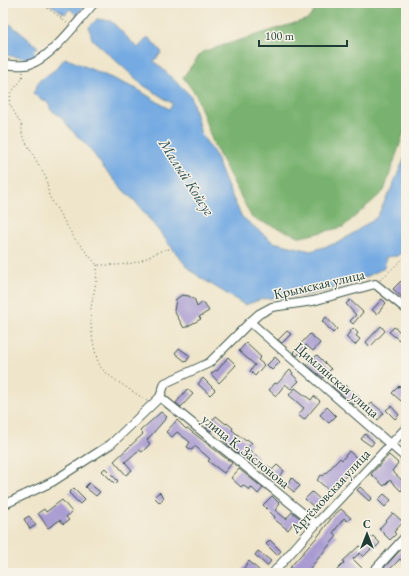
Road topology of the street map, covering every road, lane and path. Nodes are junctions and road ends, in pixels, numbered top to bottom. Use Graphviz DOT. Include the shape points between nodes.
graph roads {
  1 [pos="40,3"];
  2 [pos="94,3"];
  3 [pos="72,27"];
  4 [pos="3,64"];
  5 [pos="23,65"];
  6 [pos="169,249"];
  7 [pos="406,256"];
  8 [pos="97,265"];
  9 [pos="375,284"];
  10 [pos="406,309"];
  11 [pos="250,322"];
  12 [pos="160,397"];
  13 [pos="152,405"];
  14 [pos="406,428"];
  15 [pos="391,445"];
  16 [pos="406,458"];
  17 [pos="3,505"];
  18 [pos="316,524"];
  19 [pos="406,536"];
  20 [pos="273,573"];
  21 [pos="372,573"];
  1 -- 3 [label="path"];
  2 -- 3 [label="street"];
  3 -- 5 [label="street" via="46,56"];
  4 -- 5 [label="street"];
  5 -- 8 [label="path" via="22,79 11,93 9,103 22,126 22,135 46,178 49,196 75,239"];
  6 -- 8 [label="path" via="159,250 143,260 120,266"];
  7 -- 9 [label="path"];
  8 -- 13 [label="path" via="90,313 93,341 100,366"];
  9 -- 10 [label="street"];
  9 -- 11 [label="street, Крымская улица" via="313,301 272,307"];
  11 -- 12 [label="street, Крымская улица" via="209,363 165,383"];
  11 -- 15 [label="street, Цимлянская улица"];
  12 -- 13 [label="street, Крымская улица"];
  12 -- 18 [label="street, улица К. Заслонова"];
  13 -- 17 [label="street, Крымская улица" via="111,444 52,482"];
  14 -- 15 [label="street, Артёмовская улица"];
  15 -- 16 [label="street, Цимлянская улица"];
  15 -- 18 [label="street, Артёмовская улица"];
  18 -- 20 [label="street, Артёмовская улица"];
  19 -- 21 [label="street"];
}
